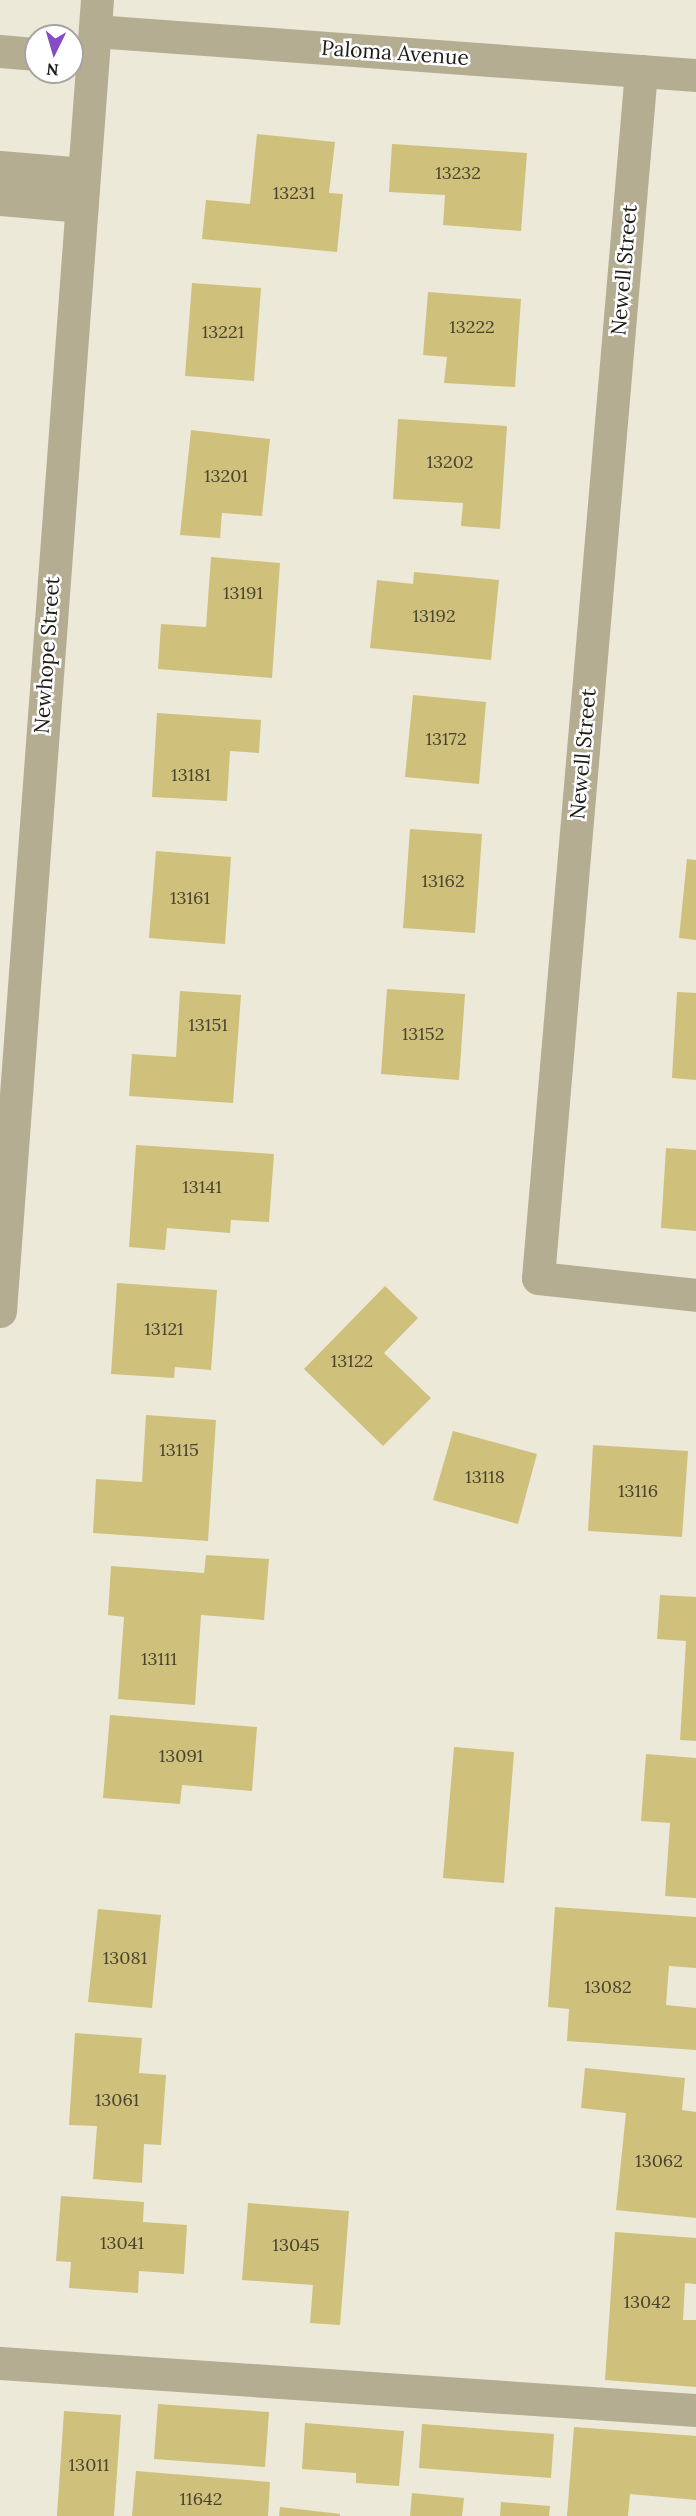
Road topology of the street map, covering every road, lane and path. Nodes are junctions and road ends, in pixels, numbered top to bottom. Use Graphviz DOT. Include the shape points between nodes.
graph roads {
  1 [pos="89,37"];
  2 [pos="0,51"];
  3 [pos="24,53"];
  4 [pos="641,71"];
  5 [pos="696,75"];
  6 [pos="0,167"];
  7 [pos="84,174"];
  8 [pos="0,199"];
  9 [pos="82,206"];
  10 [pos="696,1295"];
  11 [pos="0,1311"];
  12 [pos="0,2363"];
  13 [pos="696,2410"];
  1 -- 4 [label="street, Paloma Avenue"];
  1 -- 7 [label="street, Newhope Street"];
  2 -- 3 [label="street"];
  4 -- 5 [label="street, Paloma Avenue"];
  4 -- 10 [label="street, Newell Street" via="538,1278"];
  6 -- 7 [label="street"];
  7 -- 9 [label="street, Newhope Street"];
  8 -- 9 [label="street"];
  9 -- 11 [label="street, Newhope Street"];
  12 -- 13 [label="street"];
}
